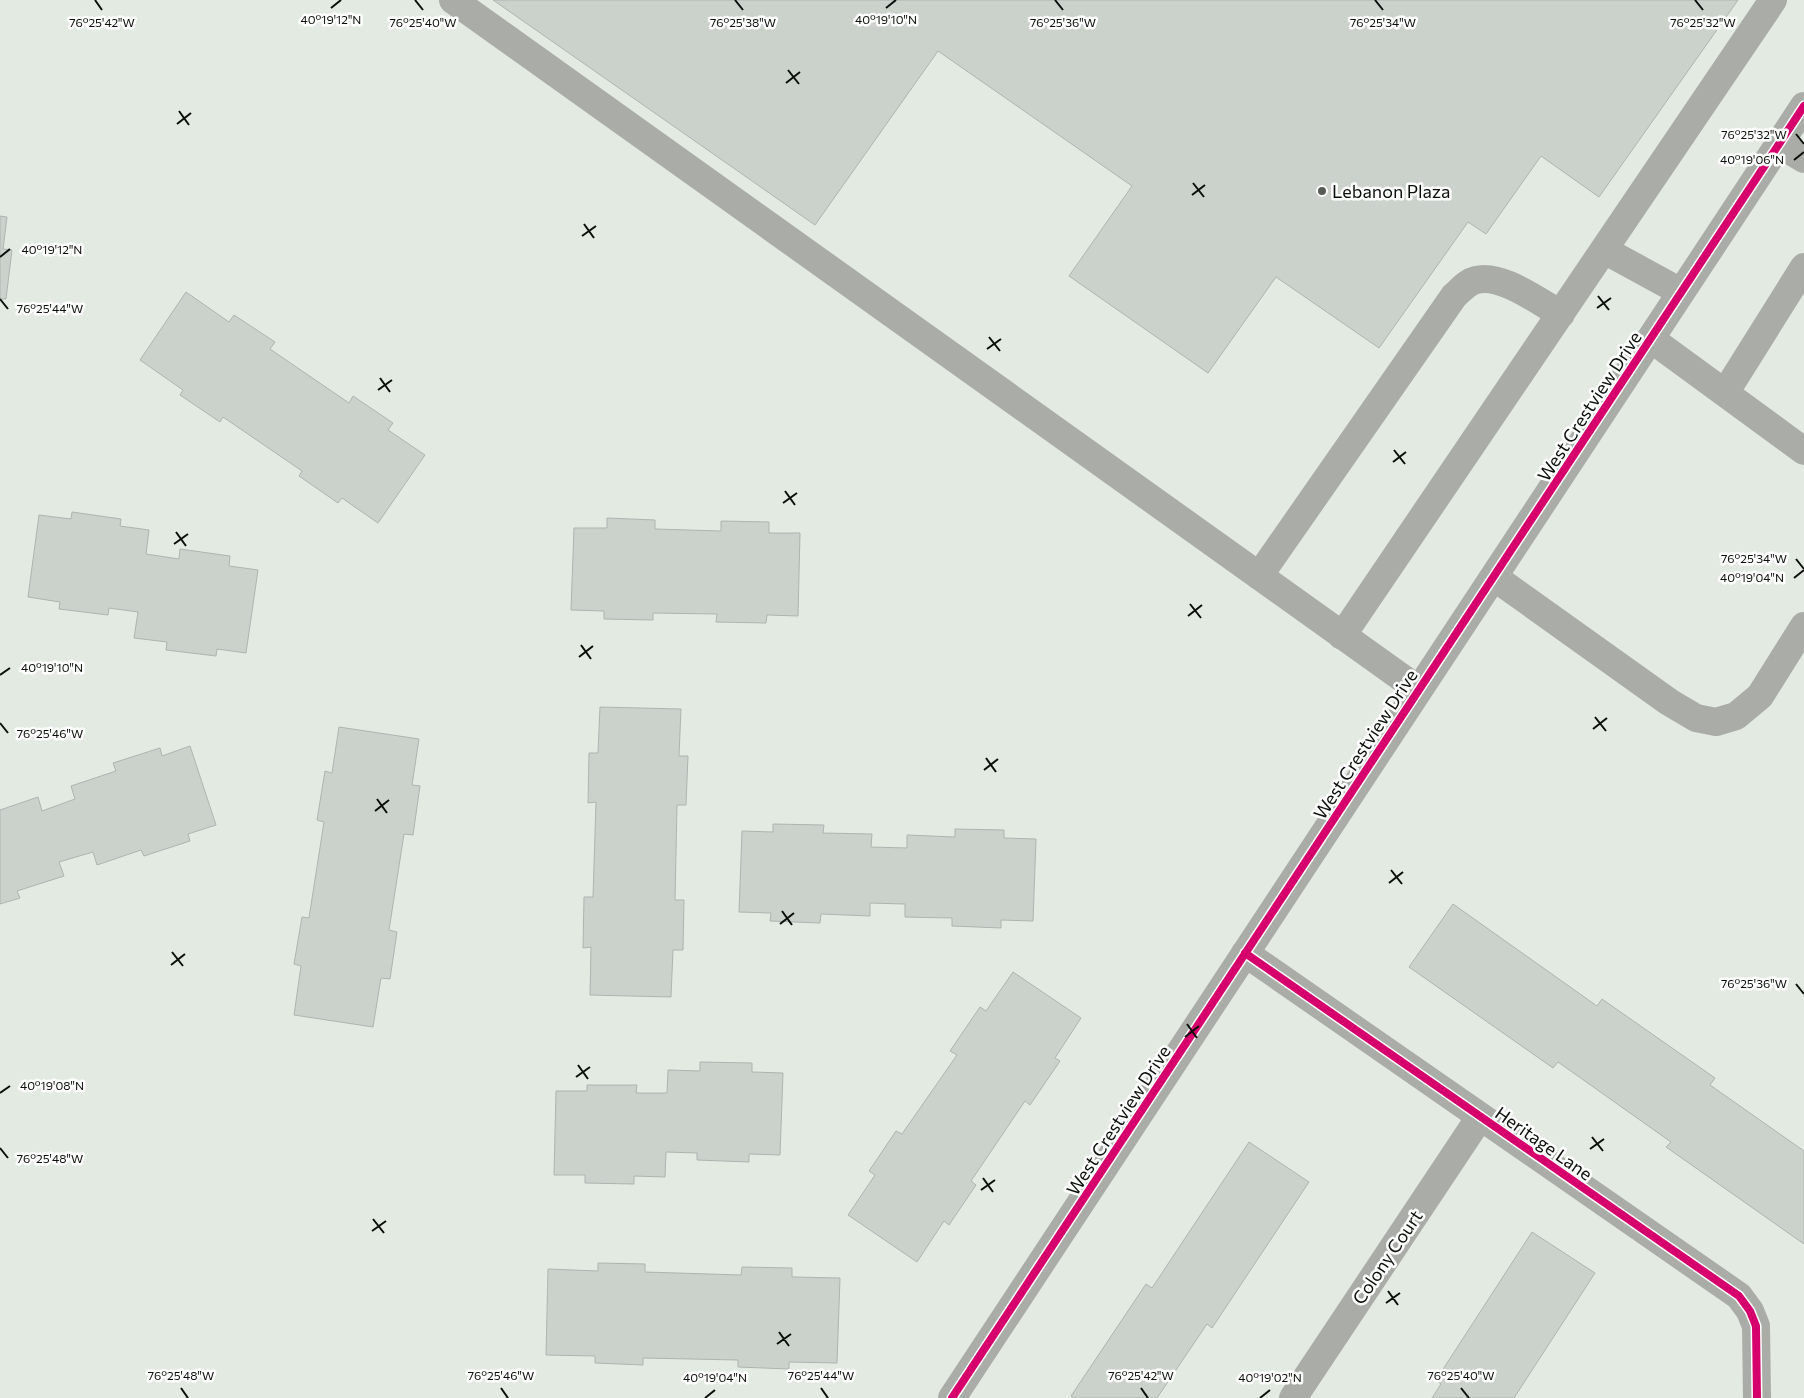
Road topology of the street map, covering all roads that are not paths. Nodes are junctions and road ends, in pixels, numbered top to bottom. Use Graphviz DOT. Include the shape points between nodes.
graph roads {
  1 [pos="453,0"];
  2 [pos="1773,0"];
  3 [pos="1804,106"];
  4 [pos="1779,144"];
  5 [pos="1804,159"];
  6 [pos="1604,250"];
  7 [pos="1804,267"];
  8 [pos="1681,292"];
  9 [pos="1561,314"];
  10 [pos="1651,339"];
  11 [pos="1725,393"];
  12 [pos="1804,452"];
  13 [pos="1259,576"];
  14 [pos="1494,577"];
  15 [pos="1804,626"];
  16 [pos="1342,636"];
  17 [pos="1418,690"];
  18 [pos="1245,954"];
  19 [pos="1480,1117"];
  20 [pos="952,1398"];
  21 [pos="1293,1398"];
  22 [pos="1757,1398"];
  1 -- 13 [label="street"];
  2 -- 6 [label="street"];
  3 -- 4 [label="street, West Crestview Drive"];
  4 -- 5 [label="street"];
  4 -- 8 [label="street, West Crestview Drive"];
  6 -- 8 [label="street"];
  6 -- 9 [label="street"];
  7 -- 11 [label="street"];
  8 -- 10 [label="street, West Crestview Drive"];
  9 -- 13 [label="street" via="1513,286 1477,279 1467,283 1454,296"];
  9 -- 16 [label="street"];
  10 -- 11 [label="street"];
  10 -- 14 [label="street, West Crestview Drive"];
  11 -- 12 [label="street"];
  13 -- 16 [label="street"];
  14 -- 15 [label="street" via="1669,702 1696,718 1716,722 1736,716 1760,696"];
  14 -- 17 [label="street, West Crestview Drive"];
  16 -- 17 [label="street"];
  17 -- 18 [label="street, West Crestview Drive"];
  18 -- 19 [label="street, Heritage Lane"];
  18 -- 20 [label="street, West Crestview Drive"];
  19 -- 21 [label="street, Colony Court"];
  19 -- 22 [label="street, Heritage Lane" via="1739,1296 1756,1326"];
}
